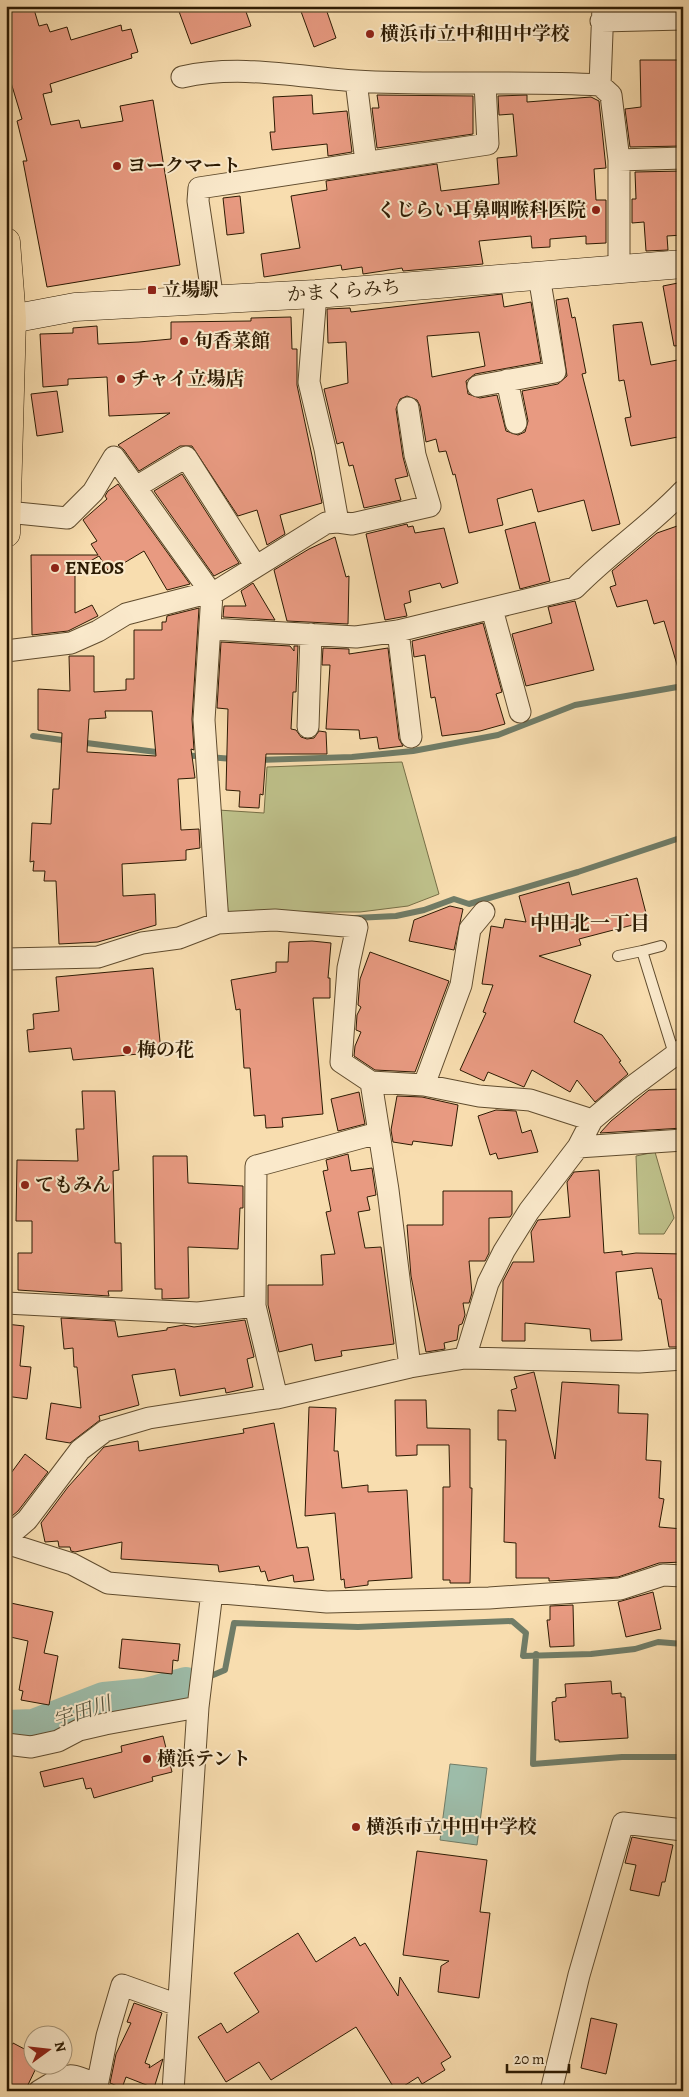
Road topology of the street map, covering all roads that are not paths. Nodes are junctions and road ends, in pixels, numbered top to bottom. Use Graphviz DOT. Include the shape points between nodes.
graph roads {
  1 [pos="602,14"];
  2 [pos="683,19"];
  3 [pos="182,77"];
  4 [pos="356,81"];
  5 [pos="485,83"];
  6 [pos="600,85"];
  7 [pos="683,158"];
  8 [pos="619,160"];
  9 [pos="366,162"];
  10 [pos="6,242"];
  11 [pos="683,264"];
  12 [pos="619,270"];
  13 [pos="539,276"];
  14 [pos="316,294"];
  15 [pos="213,300"];
  16 [pos="9,320"];
  17 [pos="507,380"];
  18 [pos="478,386"];
  19 [pos="408,408"];
  20 [pos="516,423"];
  21 [pos="136,487"];
  22 [pos="683,491"];
  23 [pos="7,522"];
  24 [pos="338,522"];
  25 [pos="255,565"];
  26 [pos="212,594"];
  27 [pos="492,609"];
  28 [pos="211,629"];
  29 [pos="398,631"];
  30 [pos="311,634"];
  31 [pos="6,652"];
  32 [pos="520,712"];
  33 [pos="308,727"];
  34 [pos="411,737"];
  35 [pos="484,912"];
  36 [pos="218,923"];
  37 [pos="661,946"];
  38 [pos="642,952"];
  39 [pos="618,956"];
  40 [pos="6,959"];
  41 [pos="679,1052"];
  42 [pos="370,1082"];
  43 [pos="424,1085"];
  44 [pos="592,1120"];
  45 [pos="378,1133"];
  46 [pos="683,1140"];
  47 [pos="578,1147"];
  48 [pos="6,1303"];
  49 [pos="255,1306"];
  50 [pos="465,1358"];
  51 [pos="683,1359"];
  52 [pos="410,1367"];
  53 [pos="277,1398"];
  54 [pos="6,1538"];
  55 [pos="6,1543"];
  56 [pos="683,1576"];
  57 [pos="212,1592"];
  58 [pos="198,1707"];
  59 [pos="6,1744"];
  60 [pos="683,1830"];
  61 [pos="178,2005"];
  62 [pos="99,2088"];
  63 [pos="38,2091"];
  64 [pos="173,2091"];
  65 [pos="552,2091"];
  1 -- 2 [label="street"];
  1 -- 6 [label="street"];
  3 -- 4 [label="street" via="209,71 266,71"];
  4 -- 5 [label="street"];
  4 -- 9 [label="street"];
  5 -- 6 [label="street"];
  5 -- 9 [label="street" via="488,144"];
  6 -- 8 [label="street" via="611,95"];
  7 -- 8 [label="street"];
  8 -- 12 [label="street"];
  9 -- 15 [label="street" via="199,188"];
  10 -- 16 [label="main road"];
  11 -- 12 [label="main road, かまくらみち"];
  12 -- 13 [label="main road, かまくらみち"];
  13 -- 14 [label="main road, かまくらみち"];
  13 -- 17 [label="street" via="555,372"];
  14 -- 15 [label="main road, かまくらみち"];
  14 -- 24 [label="street" via="309,382"];
  15 -- 16 [label="main road, かまくらみち" via="74,307"];
  16 -- 23 [label="main road"];
  17 -- 18 [label="street"];
  17 -- 20 [label="street"];
  19 -- 24 [label="street" via="415,455 430,506 352,524"];
  21 -- 23 [label="street" via="114,457 93,492 67,518"];
  21 -- 25 [label="street" via="186,457"];
  21 -- 26 [label="street"];
  22 -- 27 [label="street" via="575,588"];
  24 -- 25 [label="street" via="326,523"];
  25 -- 26 [label="street"];
  26 -- 28 [label="street"];
  26 -- 31 [label="street" via="126,614 71,643"];
  27 -- 29 [label="street"];
  27 -- 32 [label="street"];
  28 -- 30 [label="street"];
  28 -- 36 [label="street" via="204,720"];
  29 -- 30 [label="street" via="356,636"];
  29 -- 34 [label="street"];
  30 -- 33 [label="street"];
  35 -- 43 [label="street" via="470,929 461,986"];
  36 -- 40 [label="street" via="179,938 142,943 98,957"];
  36 -- 42 [label="street" via="275,920 357,927 348,968 341,1062"];
  37 -- 38 [label="lane"];
  38 -- 39 [label="lane"];
  38 -- 41 [label="lane"];
  41 -- 44 [label="street"];
  42 -- 43 [label="street"];
  42 -- 45 [label="street"];
  43 -- 44 [label="street" via="479,1096 530,1100"];
  44 -- 47 [label="street"];
  45 -- 49 [label="street" via="256,1166"];
  45 -- 52 [label="street"];
  46 -- 47 [label="street"];
  47 -- 50 [label="street" via="529,1211 504,1252 488,1283"];
  48 -- 49 [label="street" via="198,1314"];
  49 -- 53 [label="street"];
  50 -- 51 [label="street" via="639,1362"];
  50 -- 52 [label="street"];
  52 -- 53 [label="street"];
  53 -- 54 [label="street" via="149,1418 105,1431 80,1450 27,1520"];
  55 -- 57 [label="street" via="72,1564 108,1583"];
  56 -- 57 [label="street" via="663,1575 620,1589 489,1598 327,1602"];
  57 -- 58 [label="street"];
  58 -- 59 [label="street" via="79,1730 58,1741 31,1747"];
  58 -- 61 [label="street"];
  60 -- 65 [label="street" via="623,1823 579,1975"];
  61 -- 62 [label="street" via="122,1985 106,2036"];
  61 -- 64 [label="street"];
  62 -- 63 [label="street" via="77,2074 68,2074"];
}
